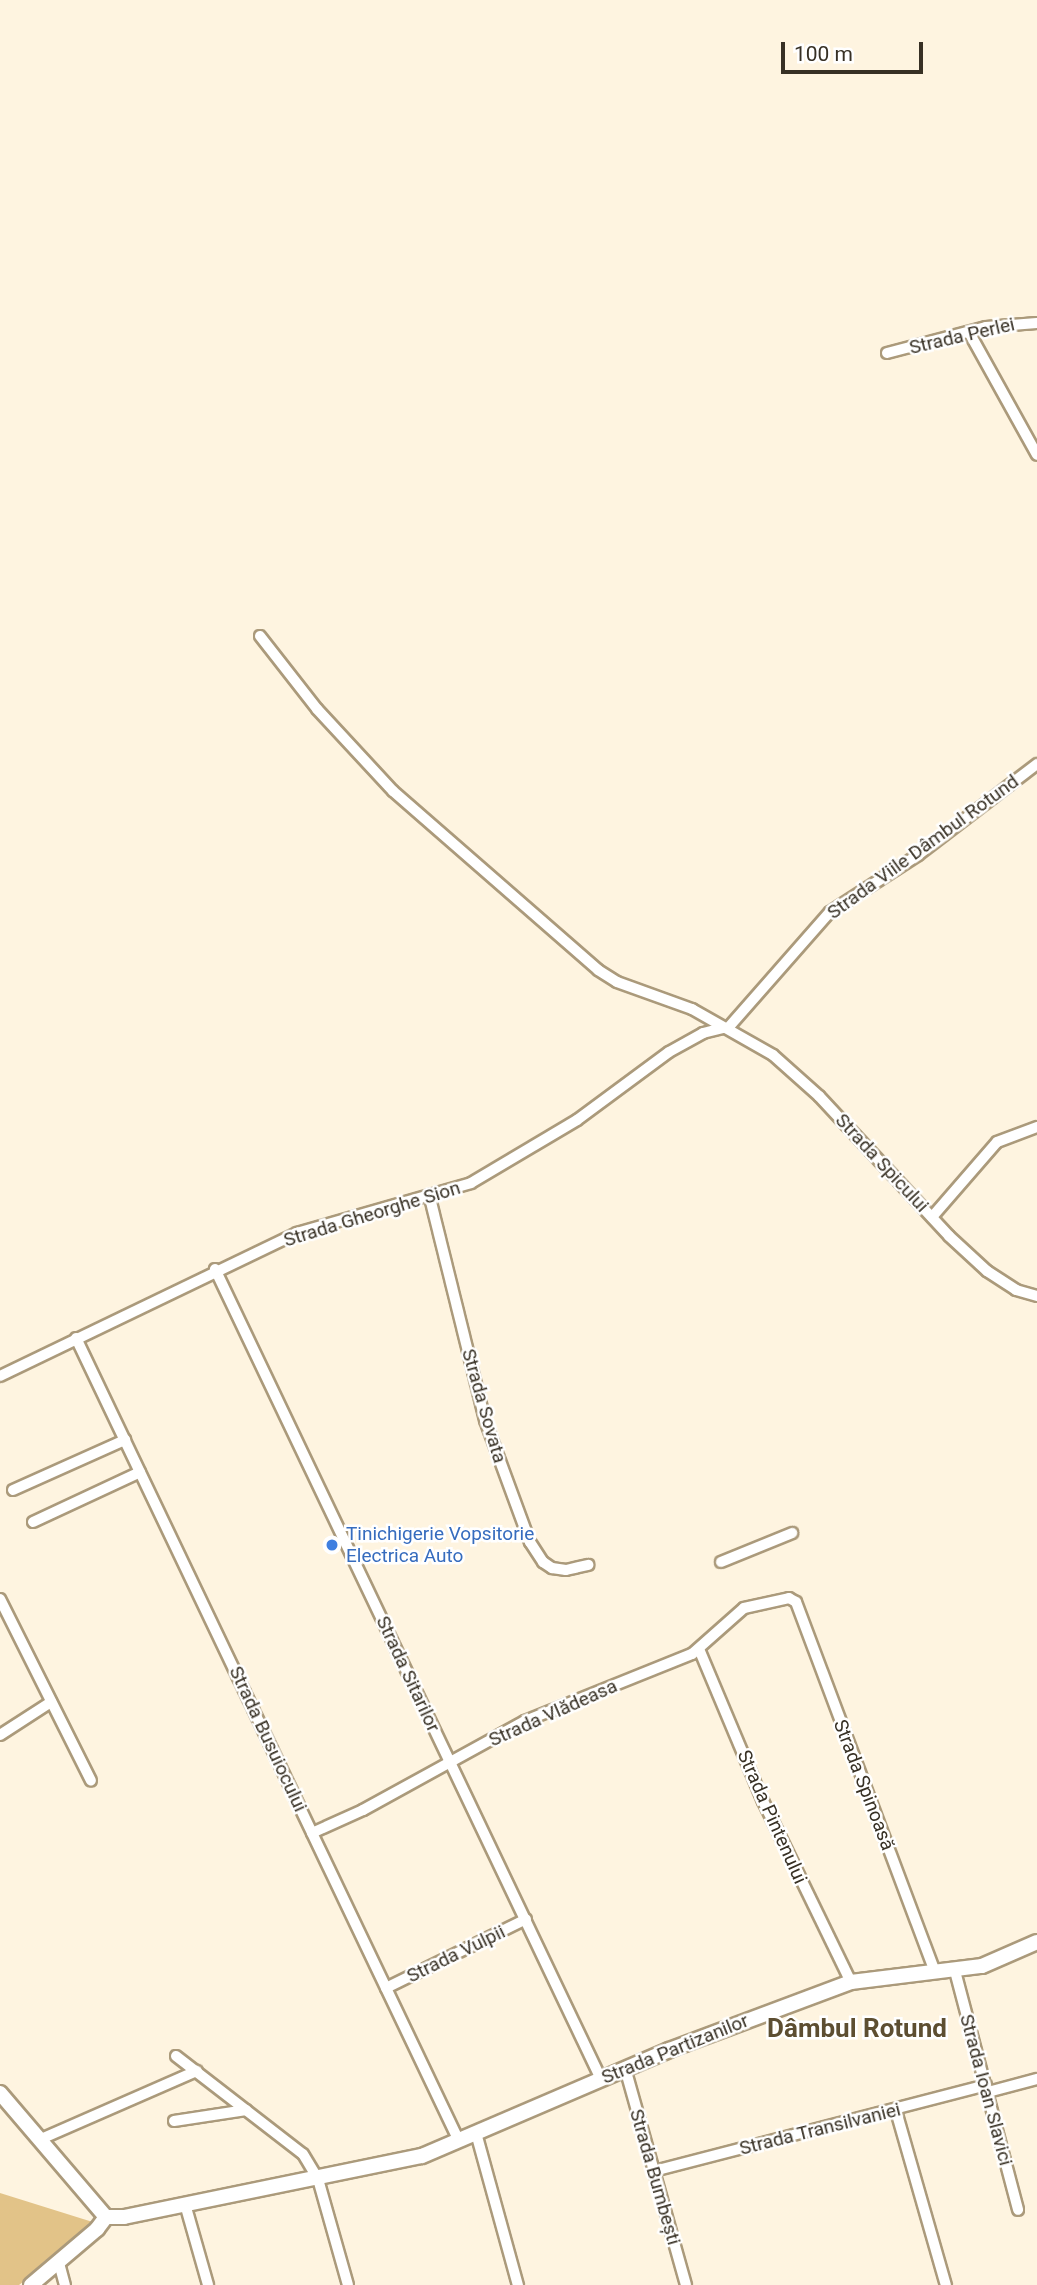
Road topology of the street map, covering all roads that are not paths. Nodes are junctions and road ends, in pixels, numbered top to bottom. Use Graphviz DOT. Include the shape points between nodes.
graph roads {
  1 [pos="1037,323"];
  2 [pos="970,334"];
  3 [pos="887,353"];
  4 [pos="1037,455"];
  5 [pos="260,636"];
  6 [pos="1037,764"];
  7 [pos="728,1028"];
  8 [pos="1037,1126"];
  9 [pos="430,1198"];
  10 [pos="932,1217"];
  11 [pos="215,1269"];
  12 [pos="1037,1296"];
  13 [pos="76,1338"];
  14 [pos="0,1376"];
  15 [pos="125,1440"];
  16 [pos="141,1472"];
  17 [pos="13,1490"];
  18 [pos="33,1522"];
  19 [pos="792,1533"];
  20 [pos="721,1562"];
  21 [pos="588,1565"];
  22 [pos="792,1598"];
  23 [pos="0,1599"];
  24 [pos="699,1649"];
  25 [pos="51,1702"];
  26 [pos="0,1735"];
  27 [pos="449,1762"];
  28 [pos="91,1781"];
  29 [pos="312,1833"];
  30 [pos="526,1919"];
  31 [pos="1037,1942"];
  32 [pos="955,1971"];
  33 [pos="935,1972"];
  34 [pos="851,1982"];
  35 [pos="387,1988"];
  36 [pos="176,2056"];
  37 [pos="625,2068"];
  38 [pos="197,2071"];
  39 [pos="601,2079"];
  40 [pos="1037,2079"];
  41 [pos="987,2088"];
  42 [pos="0,2094"];
  43 [pos="246,2109"];
  44 [pos="896,2111"];
  45 [pos="174,2121"];
  46 [pos="476,2133"];
  47 [pos="41,2139"];
  48 [pos="459,2141"];
  49 [pos="654,2171"];
  50 [pos="318,2179"];
  51 [pos="185,2204"];
  52 [pos="1018,2210"];
  53 [pos="106,2217"];
  54 [pos="60,2263"];
  55 [pos="31,2285"];
  56 [pos="65,2285"];
  57 [pos="208,2285"];
  58 [pos="348,2285"];
  59 [pos="518,2285"];
  60 [pos="686,2285"];
  61 [pos="946,2285"];
  1 -- 2 [label="street, Strada Perlei" via="986,327"];
  2 -- 3 [label="street, Strada Perlei"];
  2 -- 4 [label="street"];
  5 -- 7 [label="street, Strada Spicului" via="317,709 393,791 598,970"];
  6 -- 7 [label="street, Strada Viile Dâmbul Rotund" via="918,855 830,912"];
  7 -- 9 [label="street, Strada Gheorghe Sion" via="703,1032 576,1120 471,1184"];
  7 -- 10 [label="street, Strada Spicului" via="793,1071"];
  8 -- 10 [label="street" via="996,1142"];
  9 -- 11 [label="street, Strada Gheorghe Sion" via="297,1233"];
  9 -- 21 [label="street, Strada Sovata" via="485,1420 530,1542 542,1562 552,1568"];
  10 -- 12 [label="street, Strada Spicului" via="988,1271 1016,1290"];
  11 -- 13 [label="street, Strada Gheorghe Sion"];
  11 -- 27 [label="street, Strada Sitarilor"];
  13 -- 14 [label="street, Strada Gheorghe Sion"];
  13 -- 15 [label="street, Strada Busuiocului"];
  15 -- 16 [label="street, Strada Busuiocului"];
  15 -- 17 [label="street"];
  16 -- 18 [label="street"];
  16 -- 29 [label="street, Strada Busuiocului"];
  19 -- 20 [label="street"];
  22 -- 24 [label="street, Strada Vlădeasa" via="736,1612"];
  22 -- 33 [label="street, Strada Spinoasă"];
  23 -- 25 [label="street"];
  24 -- 27 [label="street, Strada Vlădeasa" via="525,1721"];
  24 -- 34 [label="street, Strada Pintenului" via="763,1801"];
  25 -- 26 [label="street"];
  25 -- 28 [label="street"];
  27 -- 29 [label="street, Strada Vlădeasa"];
  27 -- 30 [label="street, Strada Sitarilor"];
  29 -- 35 [label="street, Strada Busuiocului"];
  30 -- 35 [label="street, Strada Vulpii"];
  30 -- 39 [label="street, Strada Sitarilor"];
  31 -- 32 [label="street, Strada Partizanilor" via="1000,1960"];
  32 -- 33 [label="street, Strada Partizanilor"];
  32 -- 41 [label="street, Strada Ioan Slavici"];
  33 -- 34 [label="street, Strada Partizanilor"];
  34 -- 37 [label="street, Strada Partizanilor"];
  35 -- 48 [label="street, Strada Busuiocului"];
  36 -- 38 [label="street"];
  37 -- 39 [label="street, Strada Partizanilor"];
  37 -- 49 [label="street, Strada Bumbești"];
  38 -- 43 [label="street"];
  38 -- 47 [label="street"];
  39 -- 46 [label="street, Strada Partizanilor"];
  40 -- 41 [label="street, Strada Transilvaniei"];
  41 -- 44 [label="street, Strada Transilvaniei"];
  41 -- 52 [label="street, Strada Ioan Slavici"];
  42 -- 47 [label="street"];
  43 -- 45 [label="street"];
  43 -- 50 [label="street" via="303,2154"];
  44 -- 49 [label="street, Strada Transilvaniei"];
  44 -- 61 [label="street"];
  46 -- 48 [label="street, Strada Partizanilor"];
  46 -- 59 [label="street"];
  47 -- 53 [label="street"];
  48 -- 50 [label="street, Strada Partizanilor" via="422,2156"];
  49 -- 60 [label="street, Strada Bumbești"];
  50 -- 51 [label="street, Strada Partizanilor"];
  50 -- 58 [label="street"];
  51 -- 53 [label="street, Strada Partizanilor"];
  51 -- 57 [label="street"];
  53 -- 54 [label="street"];
  54 -- 55 [label="street"];
  54 -- 56 [label="street"];
}
